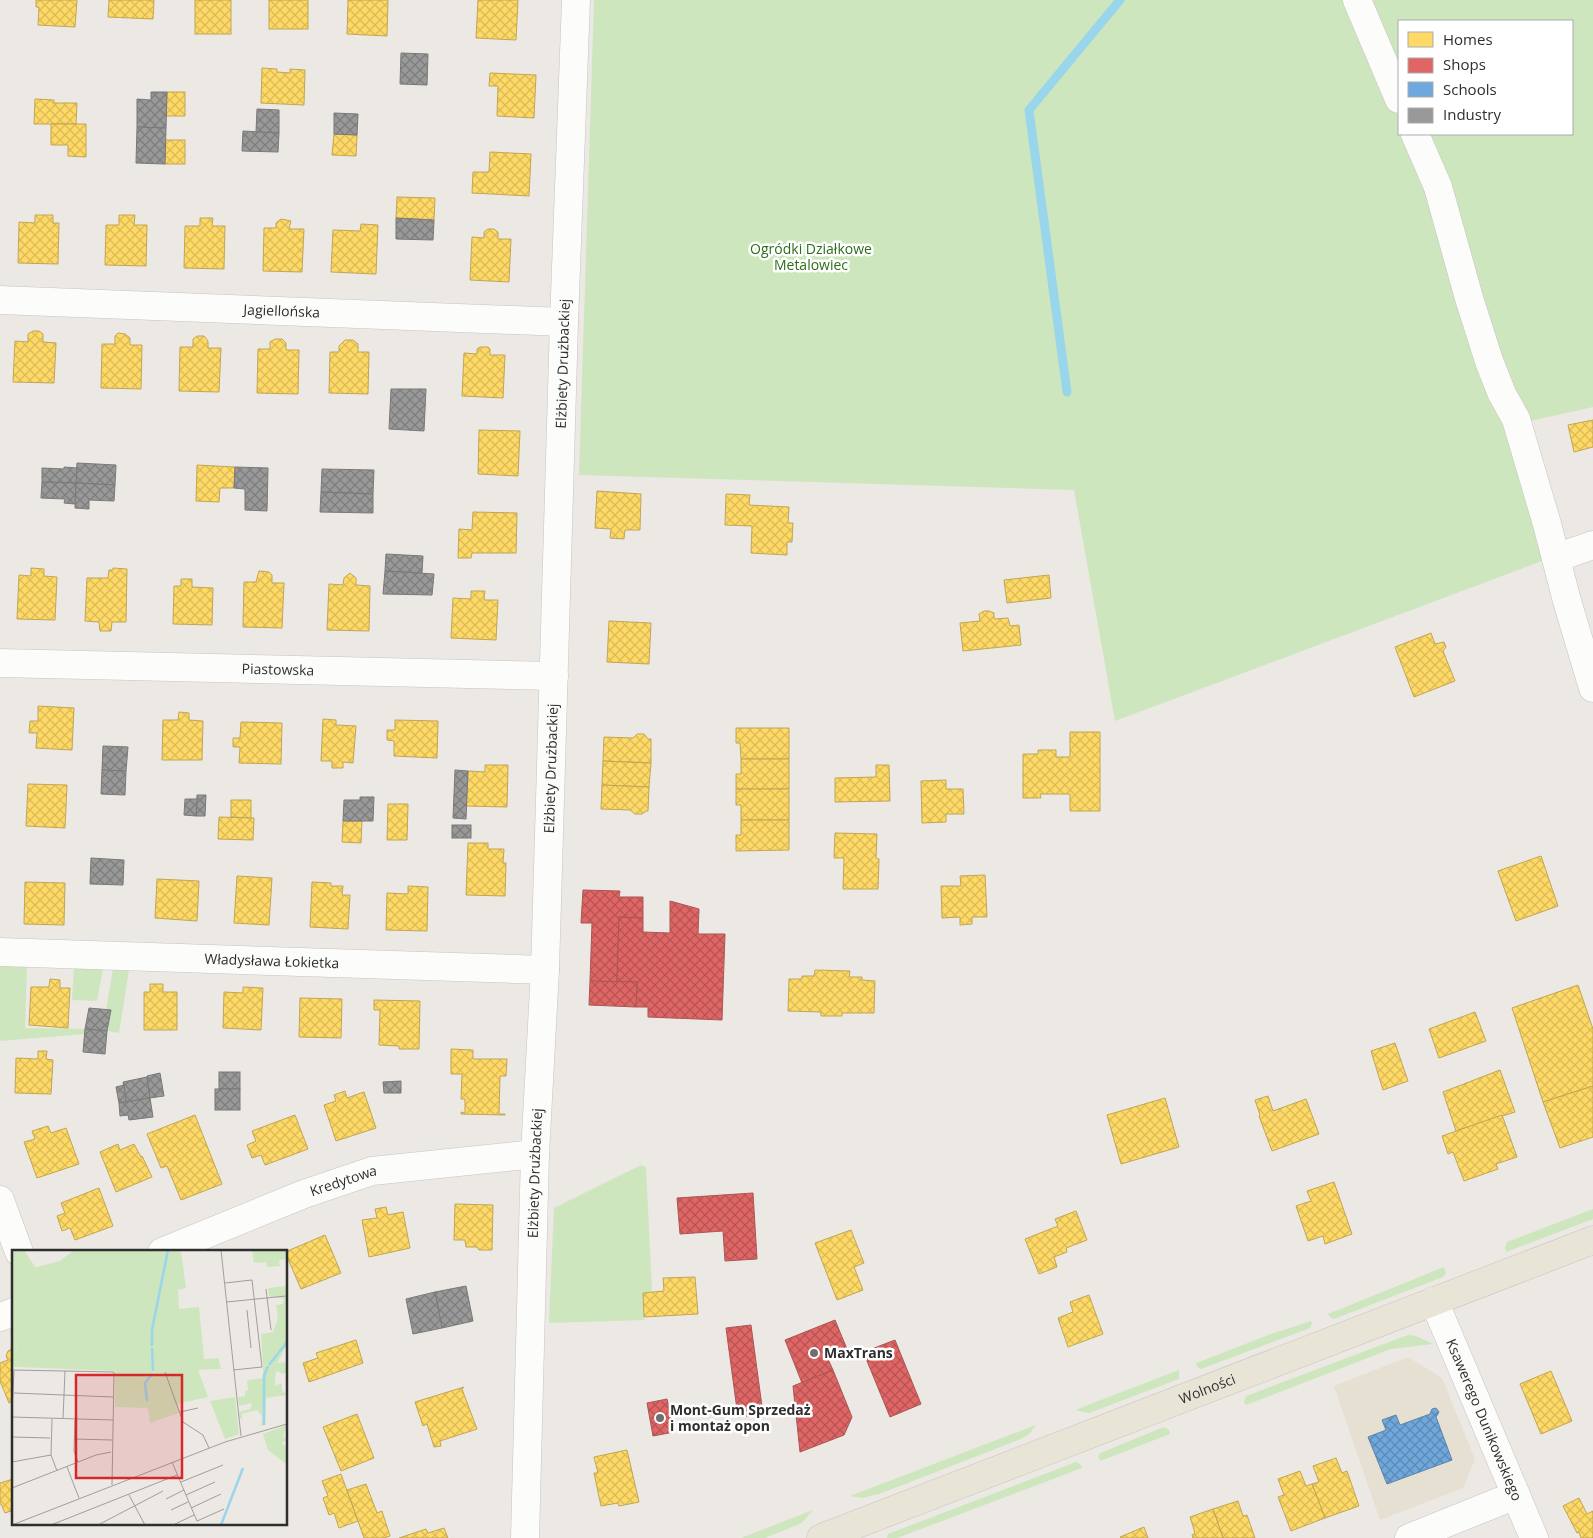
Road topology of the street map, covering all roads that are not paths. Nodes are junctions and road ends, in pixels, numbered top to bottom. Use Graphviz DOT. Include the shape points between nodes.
graph roads {
  1 [pos="576,0"];
  2 [pos="1357,0"];
  3 [pos="1398,97"];
  4 [pos="1415,135"];
  5 [pos="0,300"];
  6 [pos="564,322"];
  7 [pos="1593,545"];
  8 [pos="1556,558"];
  9 [pos="0,663"];
  10 [pos="554,676"];
  11 [pos="1593,688"];
  12 [pos="0,952"];
  13 [pos="545,970"];
  14 [pos="535,1154"];
  15 [pos="0,1200"];
  16 [pos="1593,1240"];
  17 [pos="18,1250"];
  18 [pos="167,1250"];
  19 [pos="1434,1301"];
  20 [pos="12,1313"];
  21 [pos="0,1317"];
  22 [pos="1516,1495"];
  23 [pos="525,1538"];
  24 [pos="822,1538"];
  25 [pos="1409,1538"];
  26 [pos="1534,1538"];
  1 -- 6 [label="street, Elżbiety Drużbackiej"];
  2 -- 3 [label="street"];
  4 -- 8 [label="street" via="1438,187 1489,361 1516,419"];
  5 -- 6 [label="street, Jagiellońska"];
  6 -- 10 [label="street, Elżbiety Drużbackiej"];
  7 -- 8 [label="street"];
  8 -- 11 [label="street"];
  9 -- 10 [label="street, Piastowska"];
  10 -- 13 [label="street, Elżbiety Drużbackiej"];
  12 -- 13 [label="street, Władysława Łokietka"];
  13 -- 14 [label="street, Elżbiety Drużbackiej"];
  14 -- 18 [label="street, Kredytowa" via="372,1171 304,1194"];
  14 -- 23 [label="street, Elżbiety Drużbackiej"];
  15 -- 17 [label="street"];
  16 -- 19 [label="main road, Wolności"];
  19 -- 22 [label="street, Ksawerego Dunikowskiego"];
  19 -- 24 [label="main road, Wolności"];
  20 -- 21 [label="street"];
  22 -- 25 [label="street"];
  22 -- 26 [label="street, Ksawerego Dunikowskiego"];
}
